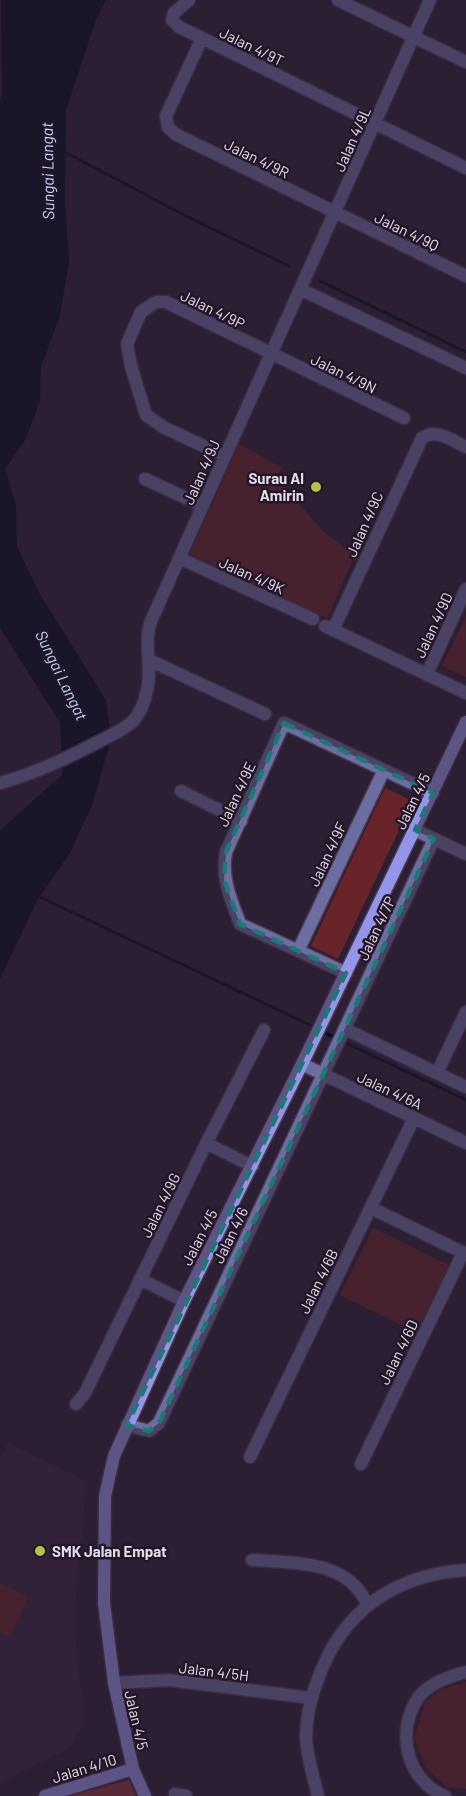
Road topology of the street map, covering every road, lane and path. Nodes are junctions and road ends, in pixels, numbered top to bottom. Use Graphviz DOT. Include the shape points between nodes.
graph roads {
  1 [pos="189,0"];
  2 [pos="338,0"];
  3 [pos="430,0"];
  4 [pos="413,37"];
  5 [pos="202,38"];
  6 [pos="466,62"];
  7 [pos="375,124"];
  8 [pos="168,127"];
  9 [pos="466,168"];
  10 [pos="335,213"];
  11 [pos="466,276"];
  12 [pos="298,294"];
  13 [pos="271,354"];
  14 [pos="466,368"];
  15 [pos="404,418"];
  16 [pos="466,447"];
  17 [pos="225,456"];
  18 [pos="144,479"];
  19 [pos="203,506"];
  20 [pos="179,558"];
  21 [pos="466,588"];
  22 [pos="313,619"];
  23 [pos="149,660"];
  24 [pos="427,674"];
  25 [pos="466,693"];
  26 [pos="265,714"];
  27 [pos="466,722"];
  28 [pos="462,740"];
  29 [pos="384,770"];
  30 [pos="0,783"];
  31 [pos="181,791"];
  32 [pos="433,793"];
  33 [pos="241,820"];
  34 [pos="415,830"];
  35 [pos="434,839"];
  36 [pos="466,854"];
  37 [pos="298,951"];
  38 [pos="346,973"];
  39 [pos="466,1012"];
  40 [pos="345,1029"];
  41 [pos="264,1030"];
  42 [pos="302,1064"];
  43 [pos="437,1073"];
  44 [pos="324,1075"];
  45 [pos="466,1087"];
  46 [pos="414,1118"];
  47 [pos="206,1143"];
  48 [pos="466,1143"];
  49 [pos="252,1166"];
  50 [pos="371,1208"];
  51 [pos="464,1253"];
  52 [pos="140,1280"];
  53 [pos="184,1301"];
  54 [pos="76,1404"];
  55 [pos="127,1425"];
  56 [pos="250,1457"];
  57 [pos="361,1464"];
  58 [pos="252,1560"];
  59 [pos="466,1570"];
  60 [pos="368,1604"];
  61 [pos="466,1672"];
  62 [pos="114,1683"];
  63 [pos="311,1698"];
  64 [pos="133,1769"];
  65 [pos="45,1796"];
  66 [pos="145,1796"];
  67 [pos="318,1796"];
  68 [pos="445,1796"];
  1 -- 5 [label="street" via="174,13 172,20"];
  2 -- 4 [label="street"];
  3 -- 4 [label="street, Jalan 4/9L"];
  4 -- 6 [label="street"];
  4 -- 7 [label="street, Jalan 4/9L"];
  5 -- 7 [label="street, Jalan 4/9T"];
  5 -- 8 [label="street, Jalan 4/9T" via="166,116"];
  7 -- 9 [label="street, Jalan 4/9T"];
  7 -- 10 [label="street, Jalan 4/9L"];
  8 -- 10 [label="street, Jalan 4/9R" via="175,134"];
  10 -- 11 [label="street, Jalan 4/9Q"];
  10 -- 12 [label="street, Jalan 4/9L"];
  12 -- 13 [label="street, Jalan 4/9J"];
  12 -- 14 [label="street"];
  13 -- 15 [label="street, Jalan 4/9N"];
  13 -- 17 [label="street, Jalan 4/9J"];
  13 -- 17 [label="street, Jalan 4/9P" via="166,302 156,302 141,312 127,344 146,415"];
  16 -- 24 [label="street, Jalan 4/9C" via="435,433 427,434 418,444 329,628"];
  17 -- 19 [label="street, Jalan 4/9J"];
  18 -- 19 [label="street"];
  19 -- 20 [label="street, Jalan 4/9J"];
  20 -- 22 [label="street, Jalan 4/9K"];
  20 -- 23 [label="street, Jalan 4/9J" via="148,630"];
  21 -- 24 [label="street, Jalan 4/9D"];
  23 -- 26 [label="street"];
  23 -- 30 [label="street, Jalan 4/9J" via="149,681 134,720 59,762"];
  24 -- 25 [label="street, Jalan 4/9C"];
  27 -- 28 [label="street, Jalan 4/5"];
  28 -- 32 [label="street, Jalan 4/5"];
  29 -- 32 [label="street, Jalan 4/9E"];
  29 -- 33 [label="street, Jalan 4/9E" via="284,723"];
  29 -- 37 [label="street, Jalan 4/9F"];
  31 -- 33 [label="street"];
  32 -- 34 [label="street, Jalan 4/5"];
  33 -- 37 [label="street, Jalan 4/9E" via="224,866 224,880 240,924"];
  34 -- 35 [label="street"];
  34 -- 38 [label="street, Jalan 4/5"];
  35 -- 36 [label="street"];
  35 -- 40 [label="street, Jalan 4/7P"];
  37 -- 38 [label="street, Jalan 4/9E"];
  38 -- 42 [label="street, Jalan 4/5"];
  39 -- 43 [label="street"];
  40 -- 43 [label="street"];
  40 -- 44 [label="street, Jalan 4/6"];
  41 -- 47 [label="street, Jalan 4/9G"];
  42 -- 44 [label="street, Jalan 4/6A"];
  42 -- 49 [label="street, Jalan 4/5"];
  43 -- 45 [label="street"];
  44 -- 46 [label="street, Jalan 4/6A"];
  44 -- 55 [label="street, Jalan 4/6" via="159,1423 149,1431"];
  46 -- 48 [label="street, Jalan 4/6A"];
  46 -- 50 [label="street, Jalan 4/6B"];
  47 -- 49 [label="street"];
  47 -- 52 [label="street, Jalan 4/9G"];
  49 -- 53 [label="street, Jalan 4/5"];
  50 -- 51 [label="street"];
  50 -- 56 [label="street, Jalan 4/6B"];
  51 -- 57 [label="street, Jalan 4/6D"];
  52 -- 53 [label="street"];
  52 -- 54 [label="street, Jalan 4/9G"];
  53 -- 55 [label="street, Jalan 4/5"];
  55 -- 62 [label="street, Jalan 4/5" via="114,1456 105,1496 104,1603"];
  58 -- 60 [label="street" via="328,1569 354,1584"];
  59 -- 60 [label="street" via="412,1581"];
  60 -- 63 [label="street" via="345,1627 324,1661"];
  61 -- 68 [label="street" via="438,1683 418,1698 410,1715 410,1764 425,1784"];
  62 -- 63 [label="street, Jalan 4/5H" via="169,1680"];
  62 -- 64 [label="street, Jalan 4/5"];
  63 -- 67 [label="street" via="306,1738"];
  64 -- 65 [label="street, Jalan 4/10"];
  64 -- 66 [label="street, Jalan 4/5"];
}
